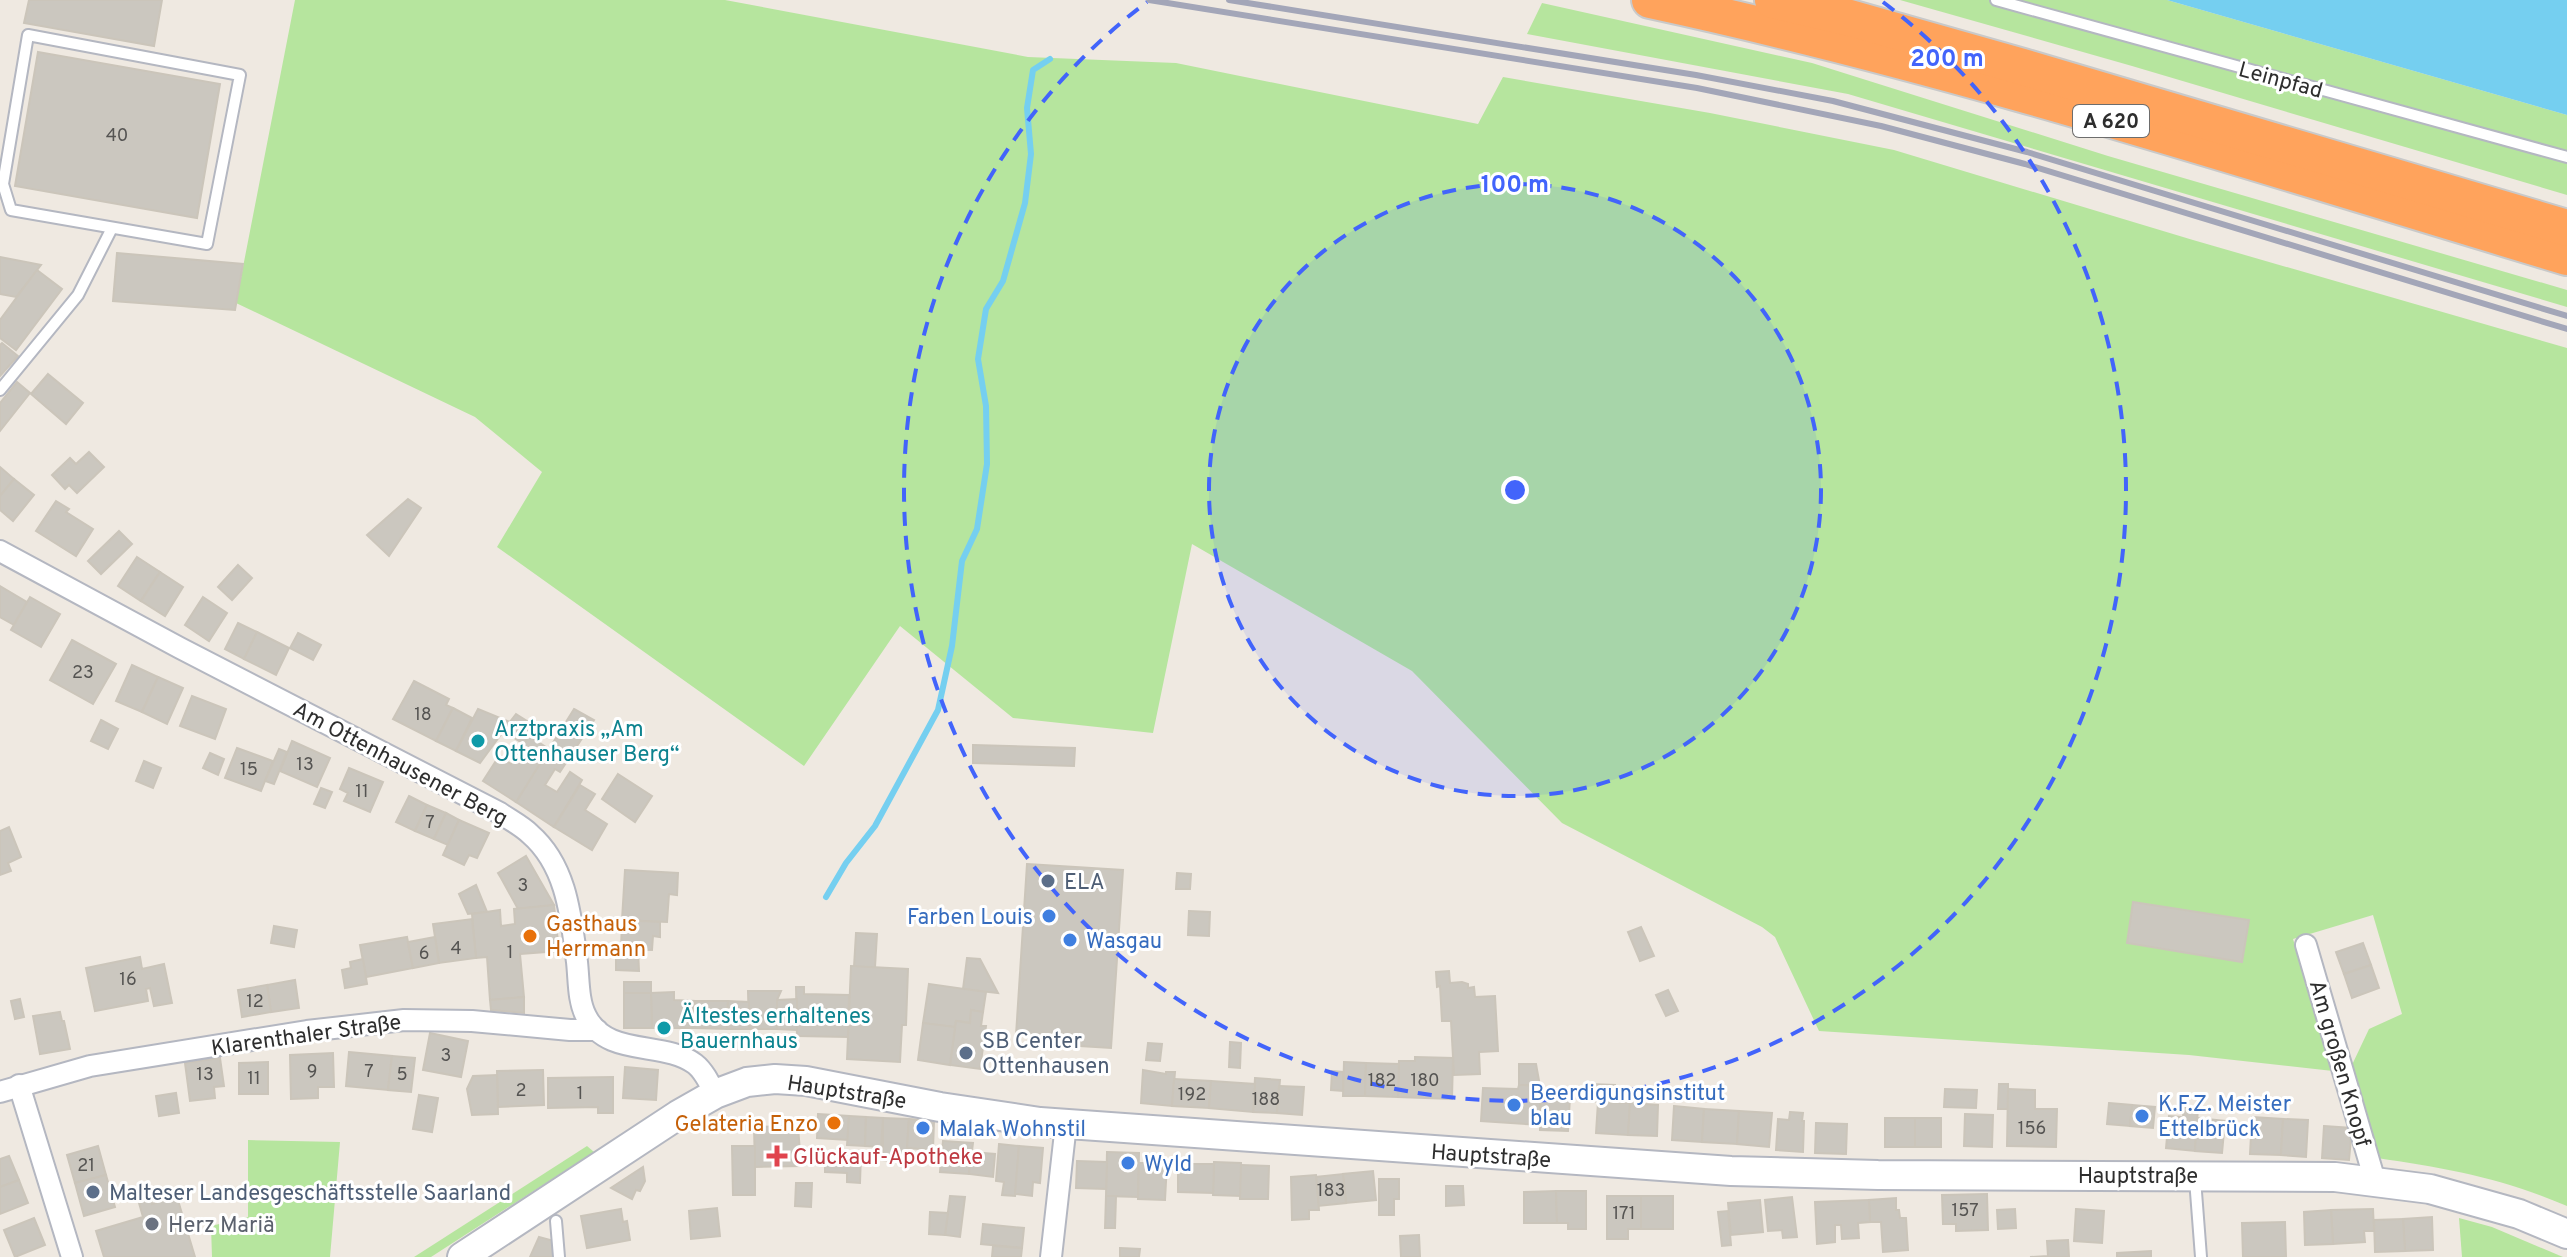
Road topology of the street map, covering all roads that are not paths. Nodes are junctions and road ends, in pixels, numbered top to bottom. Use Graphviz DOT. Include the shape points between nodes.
graph roads {
  1 [pos="1650,0"];
  2 [pos="1773,0"];
  3 [pos="1996,0"];
  4 [pos="2567,157"];
  5 [pos="112,228"];
  6 [pos="2567,228"];
  7 [pos="2567,257"];
  8 [pos="0,390"];
  9 [pos="0,551"];
  10 [pos="2306,945"];
  11 [pos="597,1030"];
  12 [pos="10,1088"];
  13 [pos="715,1094"];
  14 [pos="1066,1124"];
  15 [pos="2195,1175"];
  16 [pos="2375,1181"];
  17 [pos="556,1221"];
  18 [pos="2567,1234"];
  19 [pos="72,1257"];
  20 [pos="462,1257"];
  21 [pos="559,1257"];
  22 [pos="1051,1257"];
  23 [pos="2201,1257"];
  1 -- 7 [label="highway, A 620" via="1834,42"];
  2 -- 6 [label="highway, A 620" via="2023,67"];
  3 -- 4 [label="lane, Leinpfad"];
  5 -- 5 [label="lane" via="11,210 3,184 28,35 240,75 207,244"];
  5 -- 8 [label="lane" via="78,295"];
  9 -- 11 [label="street, Am Ottenhausener Berg" via="530,833 562,880 581,999"];
  10 -- 16 [label="street, Am großen Knopf"];
  11 -- 12 [label="street, Klarenthaler Straße" via="404,1020 90,1066"];
  11 -- 13 [label="street" via="610,1040 695,1064"];
  12 -- 19 [label="street, Klarenthaler Straße"];
  13 -- 14 [label="main road, Hauptstraße" via="760,1080 792,1079"];
  13 -- 20 [label="main road, Hauptstraße"];
  14 -- 15 [label="main road, Hauptstraße" via="1731,1171"];
  14 -- 22 [label="street"];
  15 -- 16 [label="main road, Hauptstraße"];
  15 -- 23 [label="lane"];
  16 -- 18 [label="main road, Hauptstraße" via="2475,1200"];
  17 -- 21 [label="lane"];
}
